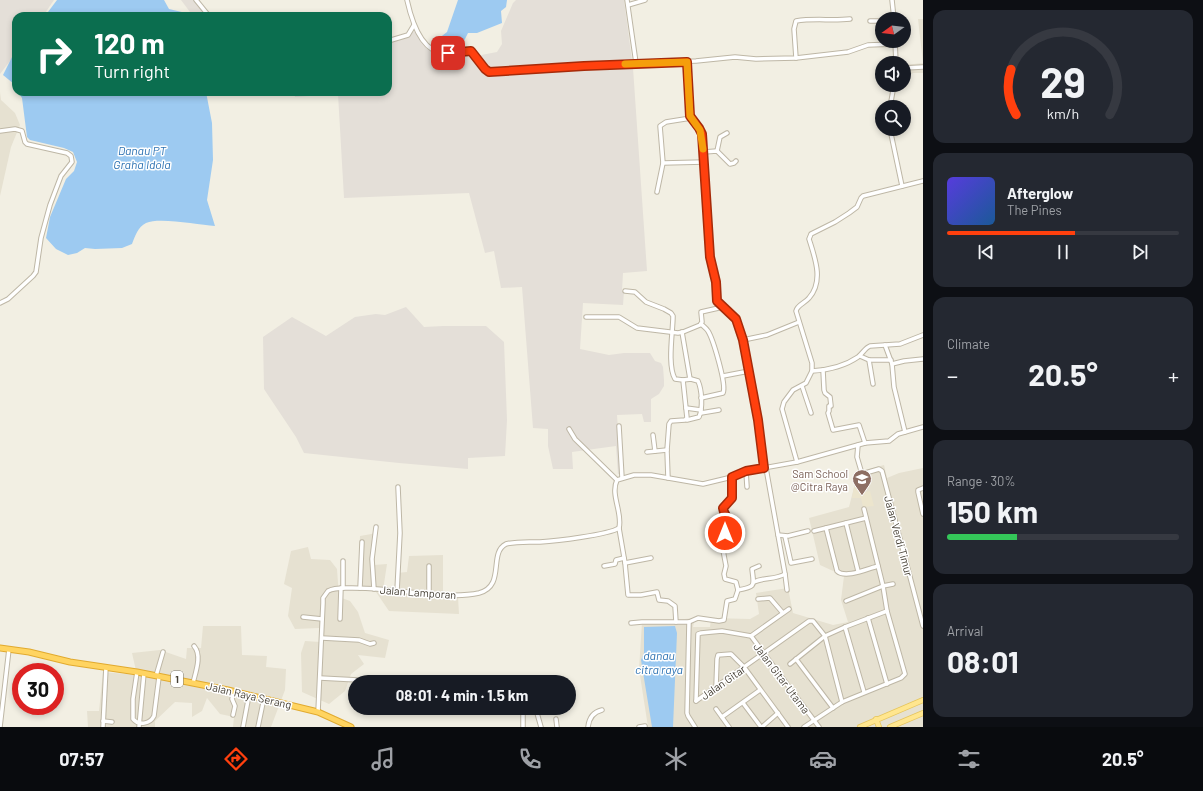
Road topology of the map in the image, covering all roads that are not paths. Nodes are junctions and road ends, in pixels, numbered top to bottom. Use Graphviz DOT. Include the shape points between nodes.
graph roads {
  1 [pos="196,0"];
  2 [pos="408,0"];
  3 [pos="627,0"];
  4 [pos="646,0"];
  5 [pos="892,0"];
  6 [pos="628,5"];
  7 [pos="206,12"];
  8 [pos="893,12"];
  9 [pos="850,19"];
  10 [pos="870,21"];
  11 [pos="875,21"];
  12 [pos="414,25"];
  13 [pos="392,40"];
  14 [pos="875,44"];
  15 [pos="796,58"];
  16 [pos="687,62"];
  17 [pos="636,63"];
  18 [pos="923,67"];
  19 [pos="911,68"];
  20 [pos="691,118"];
  21 [pos="0,131"];
  22 [pos="727,134"];
  23 [pos="891,136"];
  24 [pos="717,151"];
  25 [pos="704,152"];
  26 [pos="736,160"];
  27 [pos="704,162"];
  28 [pos="663,163"];
  29 [pos="923,181"];
  30 [pos="902,186"];
  31 [pos="657,192"];
  32 [pos="625,291"];
  33 [pos="0,303"];
  34 [pos="723,307"];
  35 [pos="586,317"];
  36 [pos="799,322"];
  37 [pos="701,324"];
  38 [pos="671,332"];
  39 [pos="682,332"];
  40 [pos="923,335"];
  41 [pos="743,340"];
  42 [pos="923,340"];
  43 [pos="885,345"];
  44 [pos="860,356"];
  45 [pos="923,359"];
  46 [pos="868,360"];
  47 [pos="891,362"];
  48 [pos="812,370"];
  49 [pos="823,370"];
  50 [pos="749,371"];
  51 [pos="723,376"];
  52 [pos="690,379"];
  53 [pos="683,380"];
  54 [pos="873,384"];
  55 [pos="802,386"];
  56 [pos="701,398"];
  57 [pos="686,408"];
  58 [pos="719,410"];
  59 [pos="701,411"];
  60 [pos="811,413"];
  61 [pos="686,420"];
  62 [pos="619,426"];
  63 [pos="923,427"];
  64 [pos="570,429"];
  65 [pos="905,432"];
  66 [pos="654,435"];
  67 [pos="865,443"];
  68 [pos="858,445"];
  69 [pos="667,450"];
  70 [pos="655,451"];
  71 [pos="647,452"];
  72 [pos="797,462"];
  73 [pos="765,468"];
  74 [pos="746,471"];
  75 [pos="732,477"];
  76 [pos="622,478"];
  77 [pos="668,478"];
  78 [pos="617,480"];
  79 [pos="398,487"];
  80 [pos="747,487"];
  81 [pos="923,488"];
  82 [pos="864,509"];
  83 [pos="923,514"];
  84 [pos="866,518"];
  85 [pos="846,523"];
  86 [pos="376,526"];
  87 [pos="619,528"];
  88 [pos="826,528"];
  89 [pos="808,531"];
  90 [pos="814,531"];
  91 [pos="778,535"];
  92 [pos="785,536"];
  93 [pos="362,542"];
  94 [pos="651,558"];
  95 [pos="812,559"];
  96 [pos="625,560"];
  97 [pos="343,561"];
  98 [pos="429,566"];
  99 [pos="604,566"];
  100 [pos="759,566"];
  101 [pos="878,566"];
  102 [pos="858,571"];
  103 [pos="785,574"];
  104 [pos="754,582"];
  105 [pos="893,584"];
  106 [pos="883,586"];
  107 [pos="342,588"];
  108 [pos="360,588"];
  109 [pos="374,589"];
  110 [pos="738,590"];
  111 [pos="788,590"];
  112 [pos="397,591"];
  113 [pos="429,594"];
  114 [pos="758,600"];
  115 [pos="846,601"];
  116 [pos="788,609"];
  117 [pos="887,611"];
  118 [pos="782,612"];
  119 [pos="303,617"];
  120 [pos="868,618"];
  121 [pos="322,619"];
  122 [pos="340,619"];
  123 [pos="675,622"];
  124 [pos="689,622"];
  125 [pos="631,624"];
  126 [pos="923,626"];
  127 [pos="845,627"];
  128 [pos="751,636"];
  129 [pos="825,636"];
  130 [pos="322,638"];
  131 [pos="374,643"];
  132 [pos="194,646"];
  133 [pos="0,648"];
  134 [pos="9,649"];
  135 [pos="163,652"];
  136 [pos="763,654"];
  137 [pos="796,659"];
  138 [pos="790,664"];
  139 [pos="106,667"];
  140 [pos="744,667"];
  141 [pos="137,672"];
  142 [pos="144,674"];
  143 [pos="157,676"];
  144 [pos="320,678"];
  145 [pos="348,679"];
  146 [pos="194,682"];
  147 [pos="887,684"];
  148 [pos="716,687"];
  149 [pos="760,690"];
  150 [pos="234,691"];
  151 [pos="864,692"];
  152 [pos="249,695"];
  153 [pos="264,698"];
  154 [pos="923,700"];
  155 [pos="696,701"];
  156 [pos="842,702"];
  157 [pos="742,703"];
  158 [pos="833,708"];
  159 [pos="716,709"];
  160 [pos="602,710"];
  161 [pos="318,712"];
  162 [pos="778,713"];
  163 [pos="923,713"];
  164 [pos="233,715"];
  165 [pos="522,715"];
  166 [pos="538,715"];
  167 [pos="722,717"];
  168 [pos="556,719"];
  169 [pos="876,719"];
  170 [pos="814,720"];
  171 [pos="103,721"];
  172 [pos="112,722"];
  173 [pos="139,725"];
  174 [pos="869,725"];
  175 [pos="0,727"];
  176 [pos="102,727"];
  177 [pos="243,727"];
  178 [pos="258,727"];
  179 [pos="351,727"];
  180 [pos="523,727"];
  181 [pos="541,727"];
  182 [pos="556,727"];
  183 [pos="588,727"];
  184 [pos="695,727"];
  185 [pos="729,727"];
  186 [pos="762,727"];
  187 [pos="788,727"];
  188 [pos="804,727"];
  189 [pos="819,727"];
  190 [pos="860,727"];
  191 [pos="879,727"];
  192 [pos="890,727"];
  1 -- 7 [label="street"];
  2 -- 12 [label="street"];
  3 -- 6 [label="street"];
  4 -- 6 [label="street"];
  5 -- 8 [label="street"];
  6 -- 17 [label="street"];
  9 -- 15 [label="street" via="836,21 817,18 796,21"];
  10 -- 11 [label="street"];
  12 -- 13 [label="street" via="408,35"];
  12 -- 17 [label="street" via="430,48 444,53 471,51 489,72"];
  14 -- 15 [label="street" via="848,52"];
  15 -- 16 [label="street" via="735,57"];
  16 -- 17 [label="street"];
  16 -- 20 [label="street"];
  18 -- 19 [label="street"];
  20 -- 25 [label="street" via="700,130"];
  20 -- 28 [label="street" via="666,122 660,126"];
  21 -- 33 [label="street" via="22,131 27,144 67,153 72,159 61,176 50,205 41,238 36,272 8,299"];
  22 -- 24 [label="street" via="720,137"];
  23 -- 30 [label="street"];
  24 -- 25 [label="street"];
  24 -- 26 [label="street" via="730,164"];
  25 -- 27 [label="street"];
  27 -- 28 [label="street"];
  27 -- 34 [label="street" via="710,257 717,301"];
  28 -- 31 [label="street"];
  29 -- 30 [label="street"];
  30 -- 36 [label="street" via="863,196 849,213 810,234 817,269 817,285 807,301 796,308"];
  32 -- 38 [label="street" via="635,292 646,302 671,314"];
  34 -- 37 [label="street" via="701,312"];
  34 -- 41 [label="street" via="738,323"];
  35 -- 38 [label="street" via="619,317 637,328"];
  36 -- 41 [label="street" via="767,335"];
  36 -- 48 [label="street"];
  37 -- 39 [label="street"];
  37 -- 51 [label="street" via="708,331"];
  38 -- 39 [label="street"];
  38 -- 53 [label="street" via="670,348 674,378"];
  39 -- 52 [label="street"];
  40 -- 42 [label="street"];
  40 -- 43 [label="street" via="900,344"];
  41 -- 50 [label="street"];
  43 -- 44 [label="street" via="870,346"];
  43 -- 47 [label="street"];
  44 -- 46 [label="street"];
  44 -- 49 [label="street" via="842,365"];
  45 -- 47 [label="street"];
  46 -- 47 [label="street"];
  46 -- 54 [label="street"];
  47 -- 65 [label="street"];
  48 -- 49 [label="street"];
  48 -- 55 [label="street" via="808,381"];
  49 -- 67 [label="street" via="824,390 830,398 831,406 828,413 833,430 859,425"];
  50 -- 51 [label="street"];
  50 -- 73 [label="street"];
  51 -- 56 [label="street" via="722,393"];
  52 -- 53 [label="street"];
  52 -- 56 [label="street" via="699,382"];
  53 -- 57 [label="street"];
  55 -- 60 [label="street"];
  55 -- 72 [label="street" via="794,390 782,408"];
  56 -- 59 [label="street"];
  57 -- 59 [label="street"];
  57 -- 61 [label="street"];
  58 -- 59 [label="street"];
  59 -- 61 [label="street" via="698,418"];
  61 -- 69 [label="street" via="669,422"];
  62 -- 76 [label="street"];
  63 -- 65 [label="street"];
  64 -- 78 [label="street" via="575,439"];
  65 -- 67 [label="street" via="889,441"];
  66 -- 70 [label="street"];
  67 -- 68 [label="street"];
  68 -- 72 [label="street"];
  68 -- 126 [label="street, Jalan Verdi Timur" via="857,457 862,474 881,469"];
  69 -- 70 [label="street"];
  69 -- 77 [label="street"];
  70 -- 71 [label="street"];
  72 -- 73 [label="street"];
  73 -- 74 [label="street"];
  73 -- 91 [label="street"];
  74 -- 75 [label="street"];
  74 -- 80 [label="street"];
  75 -- 77 [label="street" via="698,484"];
  75 -- 110 [label="street" via="732,498 723,508 727,518 722,550 726,566 725,579 736,582"];
  76 -- 77 [label="street" via="634,475"];
  76 -- 78 [label="street"];
  78 -- 87 [label="street" via="615,487"];
  79 -- 112 [label="street" via="400,534"];
  81 -- 83 [label="street" via="918,490"];
  82 -- 84 [label="street"];
  84 -- 85 [label="street"];
  84 -- 101 [label="street"];
  85 -- 88 [label="street"];
  85 -- 102 [label="street"];
  86 -- 109 [label="street" via="372,559"];
  87 -- 96 [label="street"];
  87 -- 113 [label="street, Jalan Lamporan" via="581,537 506,544 501,548 493,583 487,590 468,595"];
  88 -- 90 [label="street"];
  88 -- 102 [label="street" via="837,571 840,574 847,574"];
  89 -- 92 [label="street"];
  91 -- 92 [label="street"];
  91 -- 103 [label="street"];
  92 -- 95 [label="street" via="791,563"];
  93 -- 108 [label="street"];
  94 -- 96 [label="street"];
  96 -- 99 [label="street" via="616,560 615,564"];
  96 -- 123 [label="street" via="628,595 658,592 659,600 668,601 675,606"];
  97 -- 107 [label="street"];
  98 -- 113 [label="street"];
  100 -- 104 [label="street" via="752,569"];
  101 -- 102 [label="street"];
  101 -- 106 [label="street"];
  103 -- 104 [label="street" via="778,578"];
  103 -- 111 [label="street"];
  104 -- 110 [label="street" via="751,588"];
  105 -- 106 [label="street"];
  106 -- 115 [label="street"];
  106 -- 117 [label="street"];
  107 -- 108 [label="street, Jalan Lamporan"];
  107 -- 121 [label="street, Jalan Lamporan" via="332,589 325,595"];
  107 -- 122 [label="street"];
  108 -- 109 [label="street, Jalan Lamporan"];
  109 -- 112 [label="street, Jalan Lamporan"];
  110 -- 124 [label="street" via="735,599 727,601 724,620 698,618"];
  112 -- 113 [label="street, Jalan Lamporan"];
  114 -- 118 [label="street" via="770,598"];
  116 -- 118 [label="street"];
  117 -- 120 [label="street"];
  117 -- 147 [label="street" via="905,674"];
  118 -- 128 [label="street"];
  119 -- 121 [label="street"];
  120 -- 127 [label="street"];
  120 -- 147 [label="street"];
  121 -- 130 [label="street, Jalan Lamporan"];
  123 -- 124 [label="street"];
  123 -- 125 [label="street"];
  124 -- 184 [label="street" via="687,713"];
  127 -- 129 [label="street"];
  127 -- 151 [label="street"];
  128 -- 136 [label="street, Jalan Gitar Utama"];
  128 -- 155 [label="street, Jalan Gitar Utama" via="722,631 698,634"];
  129 -- 136 [label="street, Jalan Gitar" via="813,621 809,621"];
  129 -- 137 [label="street"];
  129 -- 156 [label="street, Jalan Gitar"];
  130 -- 131 [label="street"];
  130 -- 144 [label="street, Jalan Lamporan"];
  132 -- 146 [label="street" via="198,661"];
  133 -- 134 [label="highway, Jalan Raya Serang / 1"];
  134 -- 139 [label="highway, Jalan Raya Serang / 1"];
  134 -- 175 [label="street"];
  135 -- 143 [label="street"];
  136 -- 140 [label="street, Jalan Gitar"];
  136 -- 170 [label="street, Jalan Gitar Utama"];
  137 -- 138 [label="street"];
  137 -- 158 [label="street"];
  139 -- 141 [label="highway, Jalan Raya Serang / 1"];
  139 -- 171 [label="street"];
  140 -- 148 [label="street, Jalan Gitar"];
  140 -- 148 [label="street" via="731,654 718,655"];
  140 -- 149 [label="street"];
  141 -- 142 [label="highway, Jalan Raya Serang / 1"];
  141 -- 173 [label="street" via="133,719"];
  142 -- 143 [label="highway, Jalan Raya Serang / 1"];
  142 -- 173 [label="street"];
  143 -- 146 [label="highway, Jalan Raya Serang / 1"];
  143 -- 173 [label="street" via="154,716 152,720"];
  144 -- 145 [label="street"];
  144 -- 161 [label="street, Jalan Lamporan"];
  146 -- 150 [label="highway, Jalan Raya Serang / 1"];
  147 -- 151 [label="street"];
  148 -- 155 [label="street, Jalan Gitar"];
  149 -- 157 [label="street"];
  149 -- 162 [label="street"];
  150 -- 152 [label="highway, Jalan Raya Serang / 1"];
  150 -- 164 [label="street"];
  151 -- 156 [label="street"];
  152 -- 153 [label="highway, Jalan Raya Serang / 1"];
  152 -- 177 [label="street"];
  153 -- 161 [label="highway, Jalan Raya Serang / 1"];
  153 -- 178 [label="street"];
  154 -- 169 [label="main road"];
  156 -- 158 [label="street"];
  157 -- 167 [label="street"];
  157 -- 186 [label="street"];
  158 -- 170 [label="street"];
  159 -- 167 [label="street"];
  160 -- 183 [label="street" via="592,715"];
  161 -- 179 [label="highway, Jalan Raya Serang / 1"];
  162 -- 186 [label="street"];
  162 -- 187 [label="street"];
  163 -- 192 [label="main road"];
  165 -- 180 [label="street"];
  166 -- 181 [label="street"];
  167 -- 185 [label="street"];
  168 -- 182 [label="street"];
  169 -- 174 [label="main road"];
  169 -- 191 [label="main road"];
  170 -- 188 [label="street"];
  170 -- 189 [label="street, Jalan Gitar Utama"];
  171 -- 172 [label="street"];
  171 -- 176 [label="street"];
  174 -- 190 [label="main road"];
}
